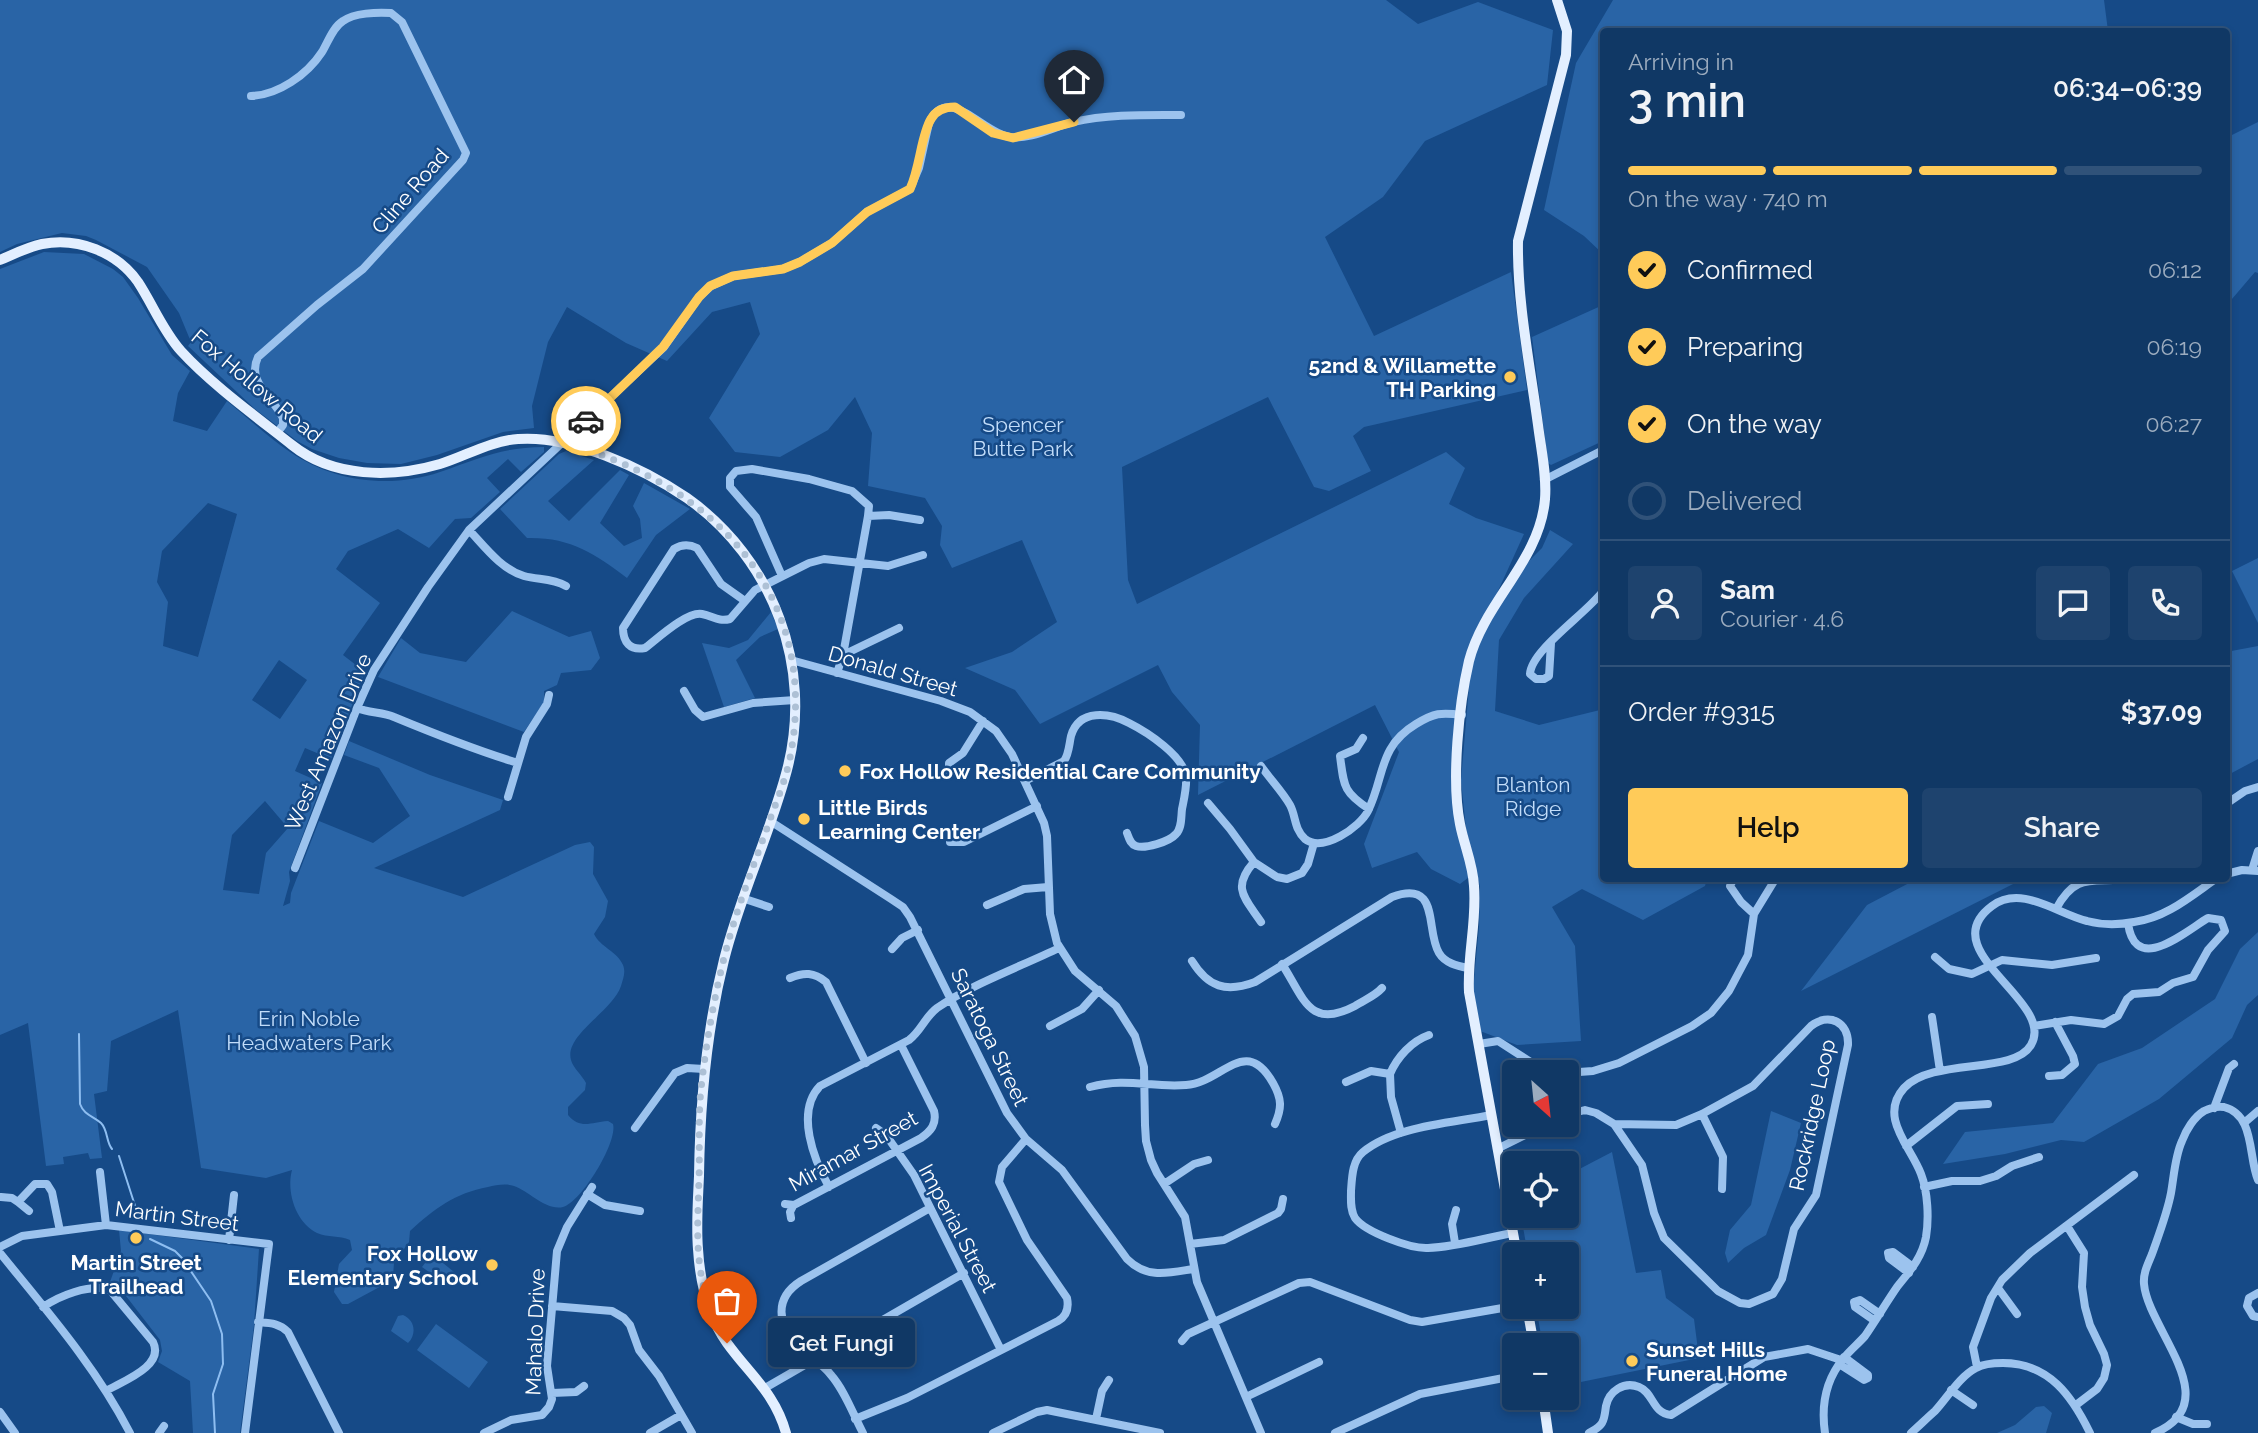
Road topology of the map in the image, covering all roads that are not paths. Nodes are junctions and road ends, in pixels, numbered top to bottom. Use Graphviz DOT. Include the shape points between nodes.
graph roads {
  1 [pos="1557,0"];
  2 [pos="251,96"];
  3 [pos="1181,115"];
  4 [pos="0,260"];
  5 [pos="277,433"];
  6 [pos="561,442"];
  7 [pos="1600,452"];
  8 [pos="1544,480"];
  9 [pos="868,516"];
  10 [pos="920,520"];
  11 [pos="469,530"];
  12 [pos="923,555"];
  13 [pos="860,563"];
  14 [pos="782,576"];
  15 [pos="566,586"];
  16 [pos="765,586"];
  17 [pos="1600,594"];
  18 [pos="745,601"];
  19 [pos="899,628"];
  20 [pos="1551,643"];
  21 [pos="843,655"];
  22 [pos="791,660"];
  23 [pos="836,673"];
  24 [pos="684,691"];
  25 [pos="548,695"];
  26 [pos="795,700"];
  27 [pos="357,708"];
  28 [pos="1462,715"];
  29 [pos="983,721"];
  30 [pos="1363,738"];
  31 [pos="518,763"];
  32 [pos="1261,766"];
  33 [pos="948,770"];
  34 [pos="1025,781"];
  35 [pos="2258,787"];
  36 [pos="508,797"];
  37 [pos="2230,801"];
  38 [pos="1208,803"];
  39 [pos="1037,806"];
  40 [pos="1369,808"];
  41 [pos="770,821"];
  42 [pos="1127,833"];
  43 [pos="950,842"];
  44 [pos="1314,843"];
  45 [pos="2258,851"];
  46 [pos="1254,862"];
  47 [pos="295,868"];
  48 [pos="2255,870"];
  49 [pos="2230,873"];
  50 [pos="1732,882"];
  51 [pos="1774,882"];
  52 [pos="2096,882"];
  53 [pos="2211,882"];
  54 [pos="1048,887"];
  55 [pos="742,898"];
  56 [pos="988,905"];
  57 [pos="769,907"];
  58 [pos="2056,909"];
  59 [pos="1754,914"];
  60 [pos="1261,922"];
  61 [pos="2128,923"];
  62 [pos="918,930"];
  63 [pos="1059,948"];
  64 [pos="892,949"];
  65 [pos="1935,957"];
  66 [pos="2096,958"];
  67 [pos="1192,961"];
  68 [pos="1282,964"];
  69 [pos="1989,965"];
  70 [pos="1468,968"];
  71 [pos="790,978"];
  72 [pos="1382,988"];
  73 [pos="1099,990"];
  74 [pos="952,999"];
  75 [pos="1932,1017"];
  76 [pos="2055,1022"];
  77 [pos="1050,1026"];
  78 [pos="2034,1026"];
  79 [pos="1429,1035"];
  80 [pos="1479,1044"];
  81 [pos="901,1045"];
  82 [pos="866,1063"];
  83 [pos="2234,1064"];
  84 [pos="704,1069"];
  85 [pos="1940,1071"];
  86 [pos="1390,1074"];
  87 [pos="2049,1076"];
  88 [pos="1145,1082"];
  89 [pos="1346,1082"];
  90 [pos="1090,1087"];
  91 [pos="1988,1104"];
  92 [pos="2214,1108"];
  93 [pos="2258,1111"];
  94 [pos="1579,1112"];
  95 [pos="1702,1114"];
  96 [pos="1491,1115"];
  97 [pos="2244,1122"];
  98 [pos="1275,1124"];
  99 [pos="1614,1125"];
  100 [pos="1633,1125"];
  101 [pos="635,1128"];
  102 [pos="876,1128"];
  103 [pos="1401,1133"];
  104 [pos="1519,1138"];
  105 [pos="1026,1139"];
  106 [pos="1625,1140"];
  107 [pos="1906,1146"];
  108 [pos="1497,1149"];
  109 [pos="896,1151"];
  110 [pos="2039,1157"];
  111 [pos="1208,1160"];
  112 [pos="100,1172"];
  113 [pos="2134,1175"];
  114 [pos="2258,1180"];
  115 [pos="1164,1184"];
  116 [pos="830,1187"];
  117 [pos="1924,1187"];
  118 [pos="1722,1189"];
  119 [pos="0,1195"];
  120 [pos="234,1195"];
  121 [pos="1283,1199"];
  122 [pos="18,1202"];
  123 [pos="930,1208"];
  124 [pos="1456,1210"];
  125 [pos="29,1211"];
  126 [pos="640,1211"];
  127 [pos="791,1218"];
  128 [pos="106,1224"];
  129 [pos="2067,1226"];
  130 [pos="60,1231"];
  131 [pos="1512,1233"];
  132 [pos="229,1240"];
  133 [pos="1514,1242"];
  134 [pos="1455,1243"];
  135 [pos="1190,1244"];
  136 [pos="0,1247"];
  137 [pos="0,1254"];
  138 [pos="1193,1269"];
  139 [pos="964,1273"];
  140 [pos="1997,1288"];
  141 [pos="2258,1293"];
  142 [pos="552,1306"];
  143 [pos="43,1307"];
  144 [pos="1502,1308"];
  145 [pos="2017,1314"];
  146 [pos="2258,1317"];
  147 [pos="258,1322"];
  148 [pos="1213,1323"];
  149 [pos="1182,1341"];
  150 [pos="1001,1350"];
  151 [pos="814,1359"];
  152 [pos="1842,1361"];
  153 [pos="1319,1362"];
  154 [pos="1977,1367"];
  155 [pos="1502,1379"];
  156 [pos="1109,1380"];
  157 [pos="584,1386"];
  158 [pos="765,1388"];
  159 [pos="1951,1390"];
  160 [pos="106,1391"];
  161 [pos="552,1393"];
  162 [pos="1246,1396"];
  163 [pos="1973,1405"];
  164 [pos="2076,1405"];
  165 [pos="1545,1410"];
  166 [pos="0,1412"];
  167 [pos="681,1415"];
  168 [pos="2176,1418"];
  169 [pos="855,1419"];
  170 [pos="1096,1419"];
  171 [pos="2207,1424"];
  172 [pos="15,1433"];
  173 [pos="130,1433"];
  174 [pos="245,1433"];
  175 [pos="340,1433"];
  176 [pos="484,1433"];
  177 [pos="650,1433"];
  178 [pos="692,1433"];
  179 [pos="786,1433"];
  180 [pos="863,1433"];
  181 [pos="993,1433"];
  182 [pos="1160,1433"];
  183 [pos="1262,1433"];
  184 [pos="1335,1433"];
  185 [pos="1548,1433"];
  186 [pos="1589,1433"];
  187 [pos="1825,1433"];
  188 [pos="1911,1433"];
  189 [pos="2090,1433"];
  190 [pos="2155,1433"];
  1 -- 8 [label="main road" via="1567,31 1566,55 1518,241"];
  2 -- 5 [label="street, Cline Road" via="274,93 299,75 344,19 391,13 402,22 466,153 363,269 258,357 254,375 283,418"];
  3 -- 6 [label="street, West Amazon Drive" via="1091,119 1013,138 993,133 955,107 939,111 929,123 910,189 867,212 832,243 800,262 733,276 710,286 663,347"];
  4 -- 5 [label="main road, Fox Hollow Road" via="41,244 65,242 103,252 132,273 183,353"];
  5 -- 6 [label="main road, Fox Hollow Road" via="304,455 330,466 382,473 433,466 515,439"];
  6 -- 11 [label="street, West Amazon Drive"];
  6 -- 16 [label="main road, Fox Hollow Road" via="596,452 680,494 735,541"];
  7 -- 8 [label="street"];
  8 -- 28 [label="main road" via="1543,511 1535,538 1474,645"];
  9 -- 10 [label="street"];
  9 -- 13 [label="street"];
  9 -- 14 [label="street" via="869,506 852,491 752,469 736,471 730,487 756,517"];
  11 -- 15 [label="street" via="512,571"];
  11 -- 27 [label="street, West Amazon Drive" via="374,670"];
  12 -- 13 [label="street" via="888,566"];
  13 -- 14 [label="street" via="816,561"];
  13 -- 21 [label="street"];
  14 -- 16 [label="street"];
  16 -- 18 [label="street"];
  16 -- 22 [label="main road, Fox Hollow Road" via="780,617"];
  17 -- 20 [label="street"];
  18 -- 18 [label="street" via="735,615 724,620 690,615 645,648 630,646 623,634 680,546 697,548 721,584"];
  19 -- 21 [label="street"];
  21 -- 23 [label="street"];
  22 -- 23 [label="street, Donald Street"];
  22 -- 26 [label="main road, Fox Hollow Road"];
  23 -- 29 [label="street, Donald Street" via="941,701"];
  24 -- 26 [label="street" via="703,717 753,703"];
  25 -- 31 [label="street"];
  26 -- 41 [label="main road, Fox Hollow Road" via="789,760"];
  27 -- 31 [label="street"];
  27 -- 47 [label="street, West Amazon Drive"];
  28 -- 40 [label="street" via="1433,714 1397,738 1385,757"];
  28 -- 70 [label="main road" via="1455,778 1475,905"];
  29 -- 33 [label="street"];
  29 -- 34 [label="street, Donald Street" via="1006,744"];
  30 -- 40 [label="street" via="1356,749 1340,756 1344,786"];
  31 -- 36 [label="street"];
  32 -- 44 [label="street" via="1289,804 1296,826"];
  34 -- 39 [label="street, Donald Street"];
  34 -- 42 [label="street" via="1064,761 1078,724 1088,717 1113,716 1136,726 1178,760 1186,777 1177,833 1162,843 1136,846"];
  35 -- 37 [label="street"];
  38 -- 46 [label="street"];
  39 -- 43 [label="street" via="964,842"];
  39 -- 54 [label="street, Donald Street" via="1047,836"];
  40 -- 44 [label="street" via="1356,825 1327,842"];
  41 -- 55 [label="main road, Fox Hollow Road"];
  41 -- 62 [label="street, Saratoga Street" via="903,907"];
  44 -- 46 [label="street" via="1305,869 1293,878 1277,877"];
  45 -- 48 [label="street"];
  46 -- 60 [label="street" via="1244,874 1241,889"];
  48 -- 49 [label="street"];
  50 -- 59 [label="street" via="1741,902"];
  51 -- 59 [label="street"];
  52 -- 58 [label="street" via="2068,889"];
  53 -- 61 [label="street" via="2166,912"];
  54 -- 56 [label="street" via="1024,889"];
  54 -- 63 [label="street, Donald Street"];
  55 -- 57 [label="street"];
  55 -- 84 [label="main road, Fox Hollow Road" via="719,978"];
  58 -- 61 [label="street" via="2088,921"];
  58 -- 69 [label="street" via="2019,899 1991,906 1980,919 1976,936"];
  59 -- 80 [label="street" via="1747,958 1720,1004 1692,1026 1633,1057 1594,1071 1556,1072 1524,1059 1498,1041"];
  61 -- 76 [label="street" via="2132,939 2149,948 2178,939 2208,918 2221,920 2225,931 2195,975 2159,992 2129,996 2113,1020 2099,1024"];
  62 -- 64 [label="street"];
  62 -- 74 [label="street, Saratoga Street"];
  63 -- 73 [label="street, Donald Street" via="1075,971"];
  63 -- 74 [label="street"];
  65 -- 69 [label="street" via="1963,974"];
  66 -- 69 [label="street" via="2052,965 2011,959"];
  67 -- 68 [label="street" via="1206,979 1228,988 1255,982"];
  68 -- 70 [label="street" via="1392,897 1410,893 1428,905 1440,955"];
  68 -- 72 [label="street" via="1307,1003 1322,1015 1340,1013"];
  69 -- 78 [label="street" via="2025,1007"];
  70 -- 80 [label="main road"];
  71 -- 82 [label="street" via="808,973 825,982"];
  73 -- 77 [label="street" via="1082,1009"];
  73 -- 88 [label="street, Donald Street" via="1135,1035"];
  74 -- 81 [label="street"];
  74 -- 105 [label="street, Saratoga Street" via="1007,1113"];
  75 -- 85 [label="street"];
  76 -- 78 [label="street"];
  76 -- 87 [label="street" via="2075,1064 2062,1075"];
  78 -- 85 [label="street" via="2032,1044 2020,1056"];
  79 -- 86 [label="street" via="1415,1042"];
  80 -- 96 [label="main road"];
  81 -- 82 [label="street"];
  81 -- 109 [label="street, Miramar Street" via="935,1115 926,1134"];
  82 -- 116 [label="street" via="820,1086 809,1100 813,1150"];
  83 -- 92 [label="street"];
  84 -- 101 [label="street" via="676,1073"];
  84 -- 158 [label="main road, Fox Hollow Road" via="698,1238 701,1282 727,1343"];
  85 -- 107 [label="street" via="1905,1087 1898,1100 1896,1126"];
  86 -- 89 [label="street" via="1371,1071"];
  86 -- 103 [label="street"];
  88 -- 90 [label="street"];
  88 -- 98 [label="street" via="1192,1085 1238,1062 1253,1062 1267,1072 1279,1093 1281,1106"];
  88 -- 115 [label="street, Donald Street" via="1146,1141"];
  91 -- 107 [label="street" via="1957,1106"];
  92 -- 97 [label="street" via="2234,1110"];
  92 -- 168 [label="street" via="2195,1119 2182,1141 2144,1279 2150,1305 2185,1382 2184,1402"];
  93 -- 97 [label="street"];
  94 -- 99 [label="street" via="1596,1113"];
  95 -- 100 [label="street, Rockridge Loop" via="1676,1125"];
  95 -- 106 [label="street, Rockridge Loop" via="1753,1086 1816,1022 1832,1019 1846,1031 1848,1045 1816,1195 1794,1229 1782,1279 1773,1294 1760,1301 1740,1303 1718,1291 1664,1238 1642,1165"];
  95 -- 118 [label="street" via="1723,1157"];
  96 -- 103 [label="street"];
  96 -- 108 [label="main road"];
  97 -- 114 [label="street"];
  99 -- 100 [label="street, Rockridge Loop"];
  99 -- 106 [label="street, Rockridge Loop"];
  100 -- 106 [label="street" via="1622,1129"];
  102 -- 109 [label="street, Imperial Street"];
  103 -- 134 [label="street" via="1361,1153 1355,1164 1351,1198 1355,1218 1373,1231 1411,1246"];
  104 -- 108 [label="street"];
  105 -- 138 [label="street, Saratoga Street" via="1062,1170 1132,1264 1153,1274"];
  105 -- 150 [label="street" via="1002,1167 999,1182 1027,1240 1065,1293 1068,1307 1058,1321"];
  107 -- 117 [label="street"];
  108 -- 131 [label="main road"];
  109 -- 116 [label="street, Miramar Street"];
  109 -- 123 [label="street, Imperial Street"];
  110 -- 117 [label="street" via="1980,1181"];
  111 -- 115 [label="street"];
  112 -- 128 [label="street"];
  113 -- 129 [label="street"];
  115 -- 135 [label="street, Donald Street" via="1185,1217"];
  116 -- 127 [label="street, Miramar Street" via="789,1205"];
  117 -- 152 [label="street" via="1926,1238 1911,1270"];
  119 -- 122 [label="street"];
  120 -- 132 [label="street"];
  121 -- 135 [label="street" via="1278,1213 1227,1238"];
  122 -- 125 [label="street"];
  122 -- 130 [label="street" via="33,1186 47,1184"];
  123 -- 139 [label="street, Imperial Street"];
  123 -- 151 [label="street" via="788,1289 782,1299 787,1330"];
  124 -- 134 [label="street" via="1452,1224"];
  126 -- 142 [label="street, Mahalo Drive" via="605,1205 589,1191 560,1243"];
  128 -- 130 [label="street, Martin Street"];
  128 -- 132 [label="street, Martin Street"];
  129 -- 140 [label="street" via="2017,1264"];
  129 -- 164 [label="street" via="2084,1253 2085,1307 2106,1365 2097,1390"];
  130 -- 136 [label="street, Martin Street" via="22,1236"];
  131 -- 133 [label="main road"];
  131 -- 134 [label="street"];
  132 -- 147 [label="street, Martin Street" via="269,1244"];
  135 -- 138 [label="street, Donald Street"];
  137 -- 143 [label="street"];
  138 -- 148 [label="street, Donald Street"];
  139 -- 150 [label="street, Imperial Street"];
  139 -- 151 [label="street"];
  140 -- 145 [label="street"];
  140 -- 154 [label="street" via="1973,1347"];
  141 -- 146 [label="street" via="2249,1298 2247,1306"];
  142 -- 161 [label="street, Mahalo Drive" via="547,1366"];
  142 -- 167 [label="street" via="622,1315"];
  143 -- 160 [label="street"];
  143 -- 160 [label="street" via="64,1295 108,1289 153,1342 153,1361"];
  144 -- 148 [label="street" via="1422,1322 1310,1282 1288,1286"];
  147 -- 174 [label="street"];
  147 -- 175 [label="street" via="274,1323 288,1332"];
  148 -- 149 [label="street"];
  148 -- 162 [label="street, Donald Street"];
  150 -- 169 [label="street"];
  151 -- 158 [label="street"];
  151 -- 169 [label="street" via="839,1386"];
  152 -- 186 [label="street" via="1808,1349 1764,1357 1671,1415 1659,1411 1644,1389 1622,1386 1609,1397 1600,1425"];
  152 -- 187 [label="street" via="1824,1395"];
  153 -- 162 [label="street"];
  154 -- 159 [label="street"];
  154 -- 164 [label="street" via="2015,1363 2037,1369"];
  155 -- 184 [label="street" via="1420,1394"];
  156 -- 170 [label="street"];
  157 -- 161 [label="street" via="576,1392"];
  158 -- 179 [label="main road, Fox Hollow Road"];
  159 -- 163 [label="street"];
  159 -- 188 [label="street"];
  160 -- 173 [label="street"];
  161 -- 176 [label="street, Mahalo Drive" via="542,1415 516,1419"];
  162 -- 183 [label="street, Donald Street"];
  164 -- 189 [label="street"];
  165 -- 185 [label="main road"];
  166 -- 172 [label="street"];
  167 -- 177 [label="street"];
  167 -- 178 [label="street"];
  168 -- 171 [label="street"];
  168 -- 190 [label="street"];
  169 -- 180 [label="street"];
  170 -- 181 [label="street" via="1042,1410"];
  170 -- 182 [label="street"];
}
